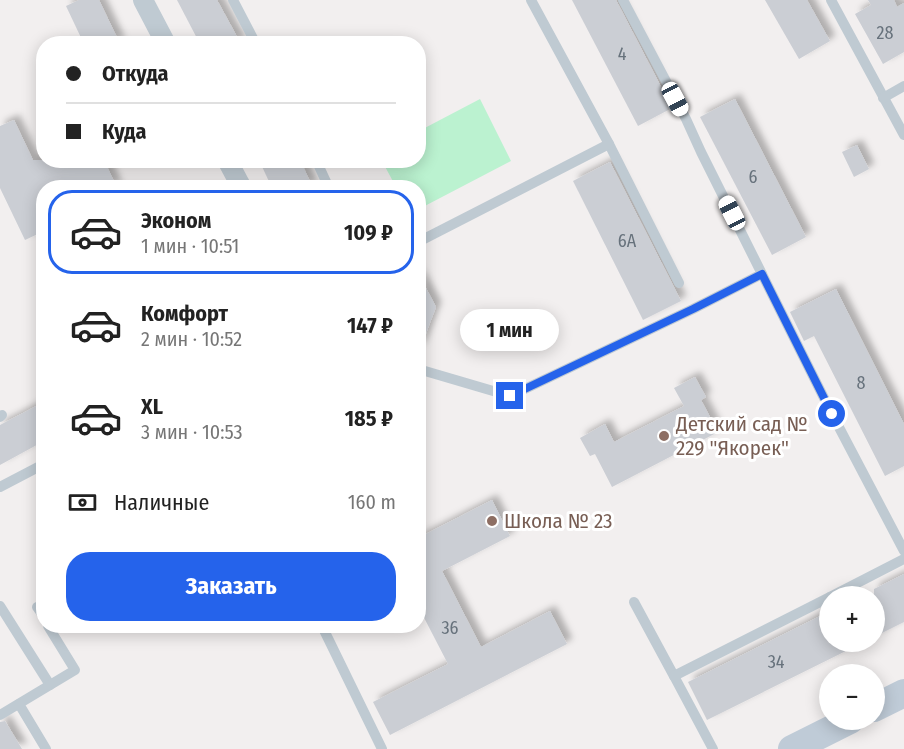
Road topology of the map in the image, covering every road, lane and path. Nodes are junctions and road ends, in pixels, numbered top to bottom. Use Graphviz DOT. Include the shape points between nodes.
graph roads {
  1 [pos="143,0"];
  2 [pos="233,0"];
  3 [pos="531,0"];
  4 [pos="623,0"];
  5 [pos="831,0"];
  6 [pos="162,36"];
  7 [pos="252,36"];
  8 [pos="904,86"];
  9 [pos="883,98"];
  10 [pos="904,135"];
  11 [pos="609,144"];
  12 [pos="426,238"];
  13 [pos="762,274"];
  14 [pos="680,283"];
  15 [pos="426,372"];
  16 [pos="36,468"];
  17 [pos="0,487"];
  18 [pos="904,550"];
  19 [pos="904,559"];
  20 [pos="851,586"];
  21 [pos="634,602"];
  22 [pos="819,603"];
  23 [pos="0,606"];
  24 [pos="52,633"];
  25 [pos="325,633"];
  26 [pos="674,676"];
  27 [pos="50,685"];
  28 [pos="904,693"];
  29 [pos="885,702"];
  30 [pos="19,704"];
  31 [pos="0,715"];
  32 [pos="830,730"];
  33 [pos="46,749"];
  34 [pos="382,749"];
  35 [pos="713,749"];
  36 [pos="792,749"];
  1 -- 6 [label="street"];
  2 -- 7 [label="lane"];
  3 -- 11 [label="lane"];
  4 -- 13 [label="lane"];
  5 -- 9 [label="lane"];
  8 -- 9 [label="lane"];
  9 -- 10 [label="lane"];
  11 -- 12 [label="lane"];
  11 -- 14 [label="lane"];
  13 -- 15 [label="lane" via="510,396"];
  13 -- 18 [label="lane"];
  16 -- 17 [label="lane"];
  19 -- 20 [label="lane"];
  21 -- 26 [label="lane"];
  22 -- 26 [label="lane"];
  23 -- 27 [label="lane"];
  24 -- 27 [label="lane" via="75,670"];
  25 -- 34 [label="lane"];
  26 -- 35 [label="lane"];
  27 -- 30 [label="lane"];
  28 -- 29 [label="street"];
  30 -- 31 [label="lane"];
  30 -- 33 [label="lane"];
  32 -- 36 [label="street"];
}
